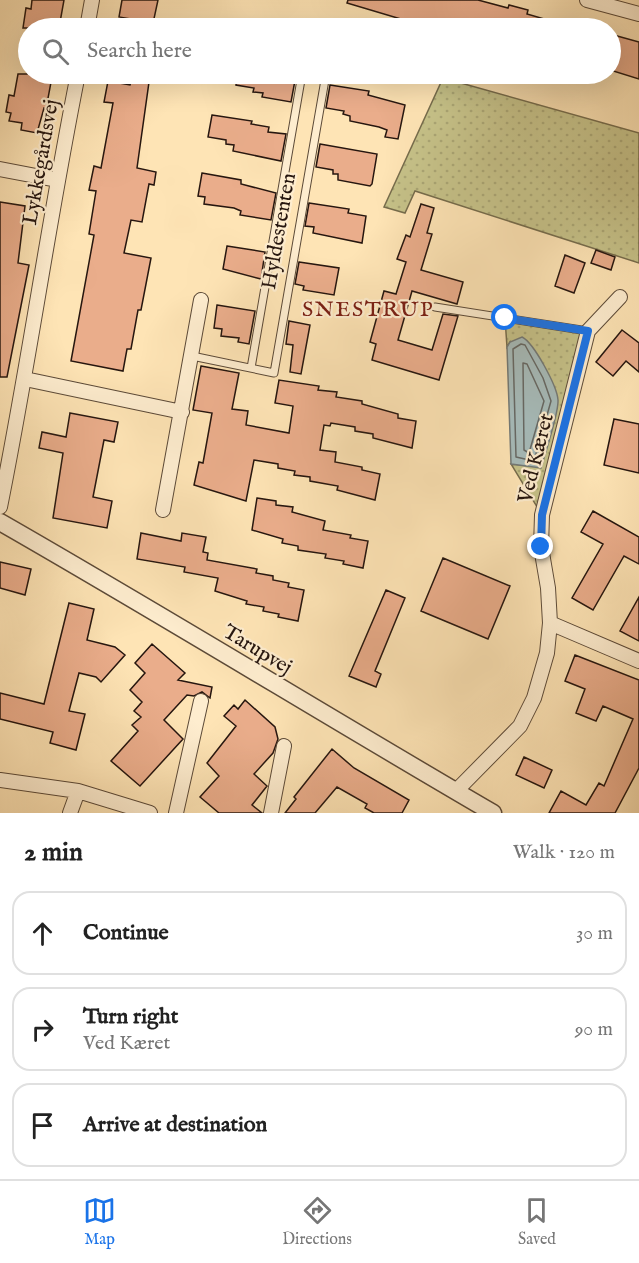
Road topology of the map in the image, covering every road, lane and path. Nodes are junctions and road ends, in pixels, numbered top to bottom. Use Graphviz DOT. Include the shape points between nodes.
graph roads {
  1 [pos="92,0"];
  2 [pos="587,0"];
  3 [pos="639,14"];
  4 [pos="89,18"];
  5 [pos="76,84"];
  6 [pos="300,84"];
  7 [pos="324,84"];
  8 [pos="0,169"];
  9 [pos="57,180"];
  10 [pos="620,297"];
  11 [pos="201,300"];
  12 [pos="435,307"];
  13 [pos="588,331"];
  14 [pos="192,356"];
  15 [pos="251,368"];
  16 [pos="26,379"];
  17 [pos="182,412"];
  18 [pos="0,507"];
  19 [pos="163,510"];
  20 [pos="0,522"];
  21 [pos="550,623"];
  22 [pos="639,660"];
  23 [pos="201,701"];
  24 [pos="284,746"];
  25 [pos="0,780"];
  26 [pos="78,791"];
  27 [pos="456,791"];
  28 [pos="70,813"];
  29 [pos="150,813"];
  30 [pos="176,813"];
  31 [pos="271,813"];
  32 [pos="493,813"];
  1 -- 4 [label="street"];
  2 -- 3 [label="street"];
  5 -- 9 [label="street, Lykkegårdsvej"];
  6 -- 15 [label="lane, Hyldestenten"];
  7 -- 15 [label="lane, Hyldestenten" via="274,373"];
  8 -- 9 [label="street"];
  9 -- 16 [label="street, Lykkegårdsvej"];
  10 -- 13 [label="street, Ved Kæret"];
  11 -- 14 [label="street"];
  12 -- 13 [label="lane"];
  13 -- 21 [label="street, Ved Kæret" via="542,515 541,547"];
  14 -- 15 [label="lane, Hyldestenten"];
  14 -- 17 [label="street"];
  16 -- 17 [label="street"];
  16 -- 18 [label="street, Lykkegårdsvej"];
  17 -- 19 [label="street"];
  20 -- 27 [label="street, Tarupvej"];
  21 -- 22 [label="street"];
  21 -- 27 [label="street, Ved Kæret" via="547,653 534,698 520,726"];
  23 -- 30 [label="street"];
  24 -- 31 [label="street"];
  25 -- 26 [label="street"];
  26 -- 28 [label="street"];
  26 -- 29 [label="street"];
  27 -- 32 [label="street, Tarupvej"];
}
